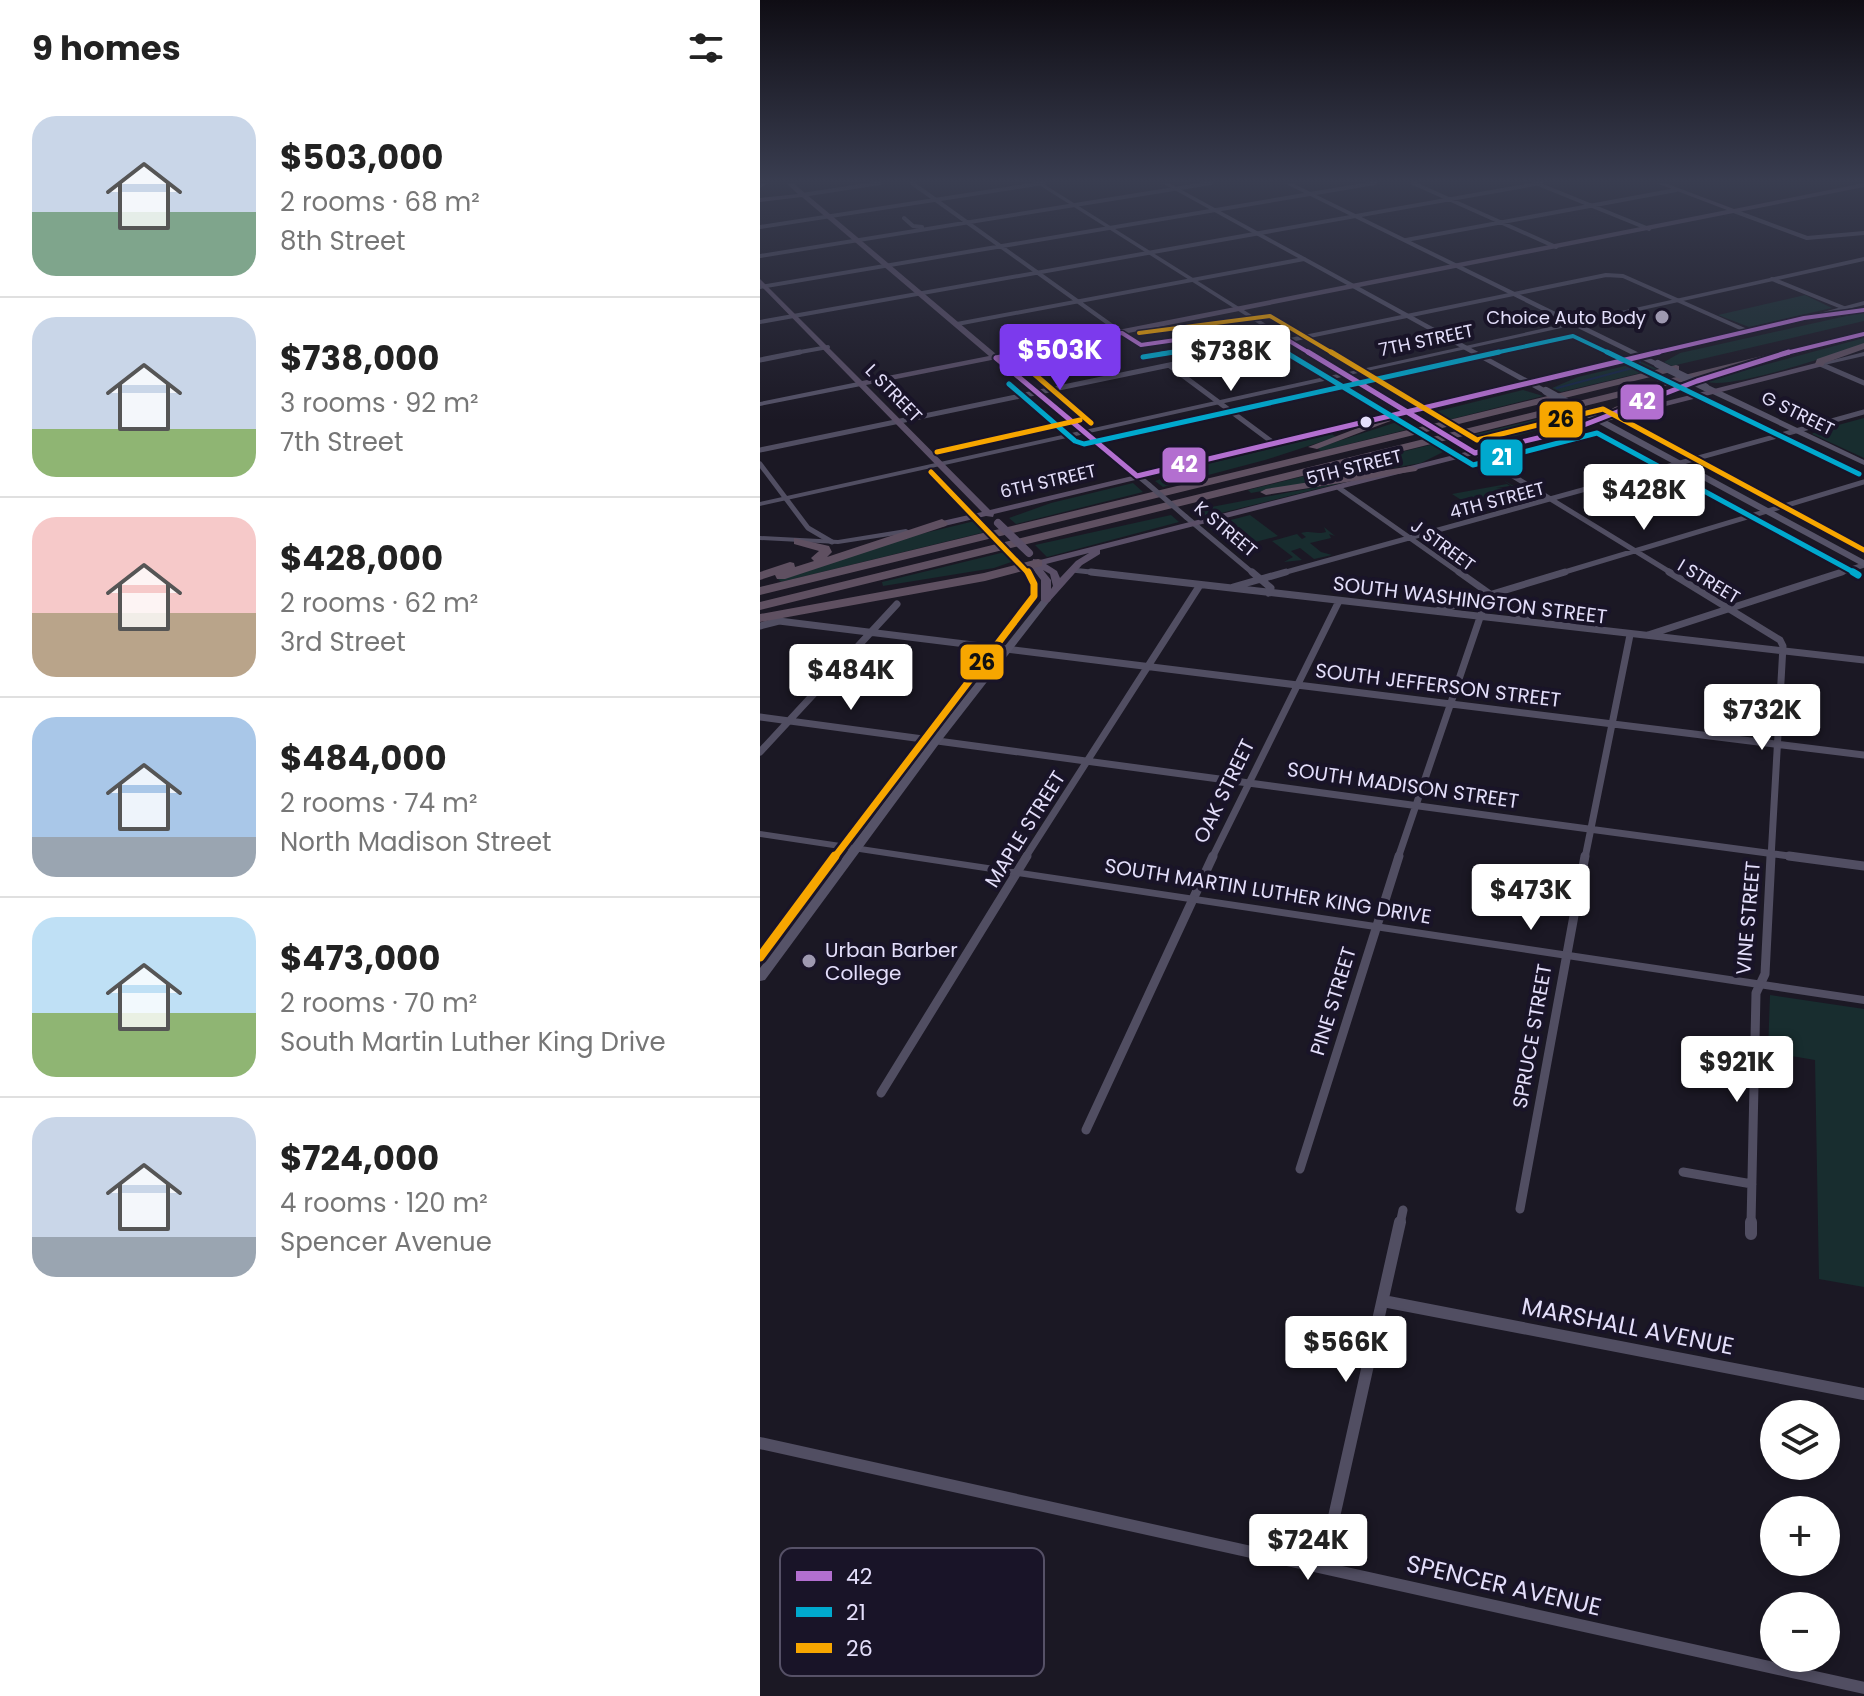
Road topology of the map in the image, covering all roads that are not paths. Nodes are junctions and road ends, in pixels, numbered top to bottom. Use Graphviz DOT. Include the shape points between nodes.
graph roads {
  1 [pos="882,262"];
  2 [pos="910,262"];
  3 [pos="1023,262"];
  4 [pos="1099,262"];
  5 [pos="1166,262"];
  6 [pos="1288,262"];
  7 [pos="1310,262"];
  8 [pos="1451,262"];
  9 [pos="1479,262"];
  10 [pos="1850,262"];
  11 [pos="887,266"];
  12 [pos="1459,266"];
  13 [pos="1038,273"];
  14 [pos="1772,279"];
  15 [pos="1194,280"];
  16 [pos="762,285"];
  17 [pos="1355,287"];
  18 [pos="1512,293"];
  19 [pos="921,294"];
  20 [pos="1677,300"];
  21 [pos="1077,301"];
  22 [pos="1864,303"];
  23 [pos="1844,308"];
  24 [pos="1240,309"];
  25 [pos="1864,310"];
  26 [pos="1406,315"];
  27 [pos="795,316"];
  28 [pos="1804,318"];
  29 [pos="760,322"];
  30 [pos="1574,323"];
  31 [pos="957,324"];
  32 [pos="1864,325"];
  33 [pos="1747,331"];
  34 [pos="1122,333"];
  35 [pos="1864,334"];
  36 [pos="1291,339"];
  37 [pos="1830,341"];
  38 [pos="1864,346"];
  39 [pos="828,347"];
  40 [pos="1466,347"];
  41 [pos="1864,354"];
  42 [pos="1643,356"];
  43 [pos="996,358"];
  44 [pos="760,360"];
  45 [pos="1820,364"];
  46 [pos="1170,366"];
  47 [pos="1347,374"];
  48 [pos="863,383"];
  49 [pos="1530,383"];
  50 [pos="1864,383"];
  51 [pos="1715,392"];
  52 [pos="1038,393"];
  53 [pos="1220,402"];
  54 [pos="760,404"];
  55 [pos="1409,412"];
  56 [pos="1864,412"];
  57 [pos="1599,420"];
  58 [pos="900,421"];
  59 [pos="1797,430"];
  60 [pos="1083,432"];
  61 [pos="1275,444"];
  62 [pos="760,450"];
  63 [pos="1475,453"];
  64 [pos="1864,463"];
  65 [pos="760,464"];
  66 [pos="940,464"];
  67 [pos="1679,464"];
  68 [pos="1412,469"];
  69 [pos="1137,476"];
  70 [pos="1864,482"];
  71 [pos="1339,488"];
  72 [pos="1172,491"];
  73 [pos="786,498"];
  74 [pos="1550,500"];
  75 [pos="760,504"];
  76 [pos="1767,511"];
  77 [pos="986,512"];
  78 [pos="1190,521"];
  79 [pos="942,523"];
  80 [pos="808,528"];
  81 [pos="906,531"];
  82 [pos="760,538"];
  83 [pos="1142,538"];
  84 [pos="1410,538"];
  85 [pos="798,541"];
  86 [pos="832,542"];
  87 [pos="1634,551"];
  88 [pos="975,554"];
  89 [pos="817,558"];
  90 [pos="1033,558"];
  91 [pos="1864,564"];
  92 [pos="1072,570"];
  93 [pos="760,576"];
  94 [pos="1261,579"];
  95 [pos="760,582"];
  96 [pos="1200,585"];
  97 [pos="1058,586"];
  98 [pos="1229,588"];
  99 [pos="760,591"];
  100 [pos="1268,593"];
  101 [pos="1488,594"];
  102 [pos="1046,600"];
  103 [pos="1339,601"];
  104 [pos="897,604"];
  105 [pos="1727,608"];
  106 [pos="760,612"];
  107 [pos="1434,612"];
  108 [pos="1481,618"];
  109 [pos="1532,623"];
  110 [pos="760,626"];
  111 [pos="871,632"];
  112 [pos="1630,635"];
  113 [pos="1644,636"];
  114 [pos="1008,647"];
  115 [pos="1783,652"];
  116 [pos="1864,660"];
  117 [pos="1149,665"];
  118 [pos="1297,683"];
  119 [pos="1452,703"];
  120 [pos="760,717"];
  121 [pos="789,721"];
  122 [pos="1611,723"];
  123 [pos="937,739"];
  124 [pos="1778,744"];
  125 [pos="760,752"];
  126 [pos="1864,755"];
  127 [pos="1088,759"];
  128 [pos="1249,781"];
  129 [pos="1417,804"];
  130 [pos="1591,829"];
  131 [pos="760,834"];
  132 [pos="856,848"];
  133 [pos="1771,854"];
  134 [pos="1864,866"];
  135 [pos="1017,872"];
  136 [pos="1193,897"];
  137 [pos="1375,925"];
  138 [pos="1565,955"];
  139 [pos="760,977"];
  140 [pos="1761,984"];
  141 [pos="1864,1000"];
  142 [pos="881,1093"];
  143 [pos="1086,1130"];
  144 [pos="1300,1169"];
  145 [pos="1683,1172"];
  146 [pos="1752,1184"];
  147 [pos="1520,1209"];
  148 [pos="1403,1210"];
  149 [pos="1751,1234"];
  150 [pos="1383,1301"];
  151 [pos="1864,1394"];
  152 [pos="760,1443"];
  153 [pos="1323,1566"];
  154 [pos="1864,1688"];
  1 -- 11 [label="main road, K STREET"];
  2 -- 11 [label="street"];
  3 -- 13 [label="street"];
  4 -- 13 [label="street"];
  5 -- 15 [label="street, I STREET"];
  6 -- 15 [label="street"];
  7 -- 17 [label="main road"];
  8 -- 12 [label="main road, G STREET"];
  9 -- 12 [label="main road"];
  10 -- 14 [label="street, 7TH STREET"];
  11 -- 16 [label="street"];
  11 -- 19 [label="main road, K STREET"];
  12 -- 17 [label="main road"];
  12 -- 18 [label="main road, G STREET"];
  13 -- 19 [label="street"];
  13 -- 21 [label="street"];
  14 -- 20 [label="street, 7TH STREET"];
  14 -- 23 [label="street"];
  15 -- 21 [label="street"];
  15 -- 24 [label="street, I STREET"];
  16 -- 27 [label="main road, L STREET"];
  17 -- 24 [label="main road"];
  17 -- 26 [label="main road"];
  18 -- 20 [label="street" via="1616,275"];
  18 -- 26 [label="street"];
  18 -- 30 [label="main road, G STREET"];
  19 -- 27 [label="street"];
  19 -- 31 [label="main road, K STREET"];
  20 -- 30 [label="street, 7TH STREET"];
  20 -- 33 [label="street"];
  21 -- 31 [label="street"];
  21 -- 34 [label="street"];
  22 -- 23 [label="street, 6TH STREET"];
  23 -- 28 [label="street, 6TH STREET"];
  24 -- 34 [label="main road"];
  24 -- 36 [label="street, I STREET"];
  25 -- 28 [label="highway"];
  26 -- 36 [label="street"];
  26 -- 40 [label="main road"];
  27 -- 29 [label="street"];
  27 -- 39 [label="main road, L STREET"];
  28 -- 33 [label="main road, 6TH STREET"];
  30 -- 40 [label="street, 7TH STREET"];
  30 -- 42 [label="main road, G STREET"];
  31 -- 43 [label="main road, K STREET"];
  32 -- 72 [label="highway"];
  33 -- 42 [label="main road, 6TH STREET"];
  34 -- 43 [label="main road"];
  35 -- 37 [label="highway"];
  36 -- 46 [label="street"];
  36 -- 47 [label="street, I STREET"];
  37 -- 57 [label="highway" via="1684,385"];
  37 -- 88 [label="highway"];
  38 -- 45 [label="highway"];
  39 -- 44 [label="street"];
  39 -- 48 [label="main road, L STREET"];
  40 -- 47 [label="street, 7TH STREET"];
  40 -- 49 [label="main road"];
  41 -- 45 [label="street, 5TH STREET"];
  42 -- 49 [label="main road, 6TH STREET"];
  42 -- 51 [label="main road, G STREET, bridge"];
  43 -- 48 [label="main road"];
  43 -- 52 [label="street, K STREET"];
  45 -- 50 [label="street"];
  45 -- 51 [label="main road, 5TH STREET"];
  46 -- 52 [label="street"];
  46 -- 53 [label="street"];
  47 -- 53 [label="street, 7TH STREET"];
  47 -- 55 [label="street, I STREET"];
  48 -- 54 [label="main road"];
  48 -- 58 [label="main road, L STREET"];
  49 -- 55 [label="main road, 6TH STREET"];
  49 -- 57 [label="main road, bridge"];
  51 -- 57 [label="main road, 5TH STREET"];
  51 -- 59 [label="main road, G STREET"];
  52 -- 58 [label="street"];
  52 -- 60 [label="street, K STREET"];
  53 -- 60 [label="street, 7TH STREET"];
  53 -- 61 [label="street"];
  55 -- 61 [label="main road, 6TH STREET"];
  55 -- 63 [label="street, I STREET, bridge"];
  55 -- 72 [label="highway"];
  56 -- 59 [label="street, 4TH STREET"];
  57 -- 63 [label="main road, 5TH STREET"];
  57 -- 67 [label="main road"];
  58 -- 62 [label="street"];
  58 -- 66 [label="main road, L STREET"];
  59 -- 64 [label="main road, G STREET"];
  59 -- 67 [label="street, 4TH STREET"];
  60 -- 66 [label="street, 7TH STREET"];
  60 -- 69 [label="street, K STREET"];
  61 -- 69 [label="main road, 6TH STREET"];
  63 -- 68 [label="main road, 5TH STREET"];
  63 -- 74 [label="street, I STREET"];
  65 -- 73 [label="street"];
  66 -- 73 [label="street, 7TH STREET"];
  66 -- 77 [label="main road, L STREET"];
  67 -- 74 [label="street, 4TH STREET"];
  67 -- 76 [label="main road"];
  68 -- 71 [label="main road, 5TH STREET"];
  68 -- 88 [label="highway" via="1252,495"];
  69 -- 77 [label="main road, 6TH STREET"];
  69 -- 78 [label="street, K STREET, bridge"];
  70 -- 76 [label="street"];
  71 -- 78 [label="main road, 5TH STREET"];
  71 -- 84 [label="street, J STREET"];
  72 -- 99 [label="highway"];
  73 -- 75 [label="street, 7TH STREET"];
  73 -- 80 [label="street"];
  74 -- 84 [label="street, 4TH STREET"];
  74 -- 87 [label="street, I STREET"];
  76 -- 87 [label="street"];
  76 -- 91 [label="main road"];
  77 -- 79 [label="main road, 6TH STREET"];
  77 -- 90 [label="main road, L STREET, bridge"];
  78 -- 83 [label="main road, 5TH STREET"];
  78 -- 94 [label="street, K STREET"];
  79 -- 81 [label="main road, 6TH STREET"];
  79 -- 95 [label="highway"];
  80 -- 85 [label="street"];
  80 -- 86 [label="street"];
  81 -- 86 [label="street, 6TH STREET"];
  81 -- 89 [label="highway"];
  82 -- 85 [label="street, 6TH STREET"];
  83 -- 90 [label="main road, 5TH STREET"];
  83 -- 92 [label="main road" via="1088,556"];
  84 -- 94 [label="street, 4TH STREET"];
  84 -- 101 [label="street, J STREET"];
  85 -- 86 [label="street, 6TH STREET"];
  85 -- 89 [label="highway" via="825,549"];
  87 -- 101 [label="street"];
  87 -- 105 [label="street, I STREET"];
  88 -- 106 [label="highway"];
  89 -- 93 [label="highway"];
  90 -- 97 [label="main road, L STREET" via="1054,573"];
  90 -- 102 [label="main road" via="1047,584"];
  90 -- 106 [label="highway" via="985,577"];
  91 -- 105 [label="street"];
  92 -- 96 [label="street, SOUTH WASHINGTON STREET"];
  92 -- 97 [label="main road"];
  94 -- 98 [label="street, 4TH STREET"];
  94 -- 100 [label="street, K STREET" via="1271,588"];
  96 -- 98 [label="street, SOUTH WASHINGTON STREET"];
  96 -- 117 [label="street, MAPLE STREET"];
  97 -- 102 [label="main road"];
  98 -- 100 [label="street, SOUTH WASHINGTON STREET"];
  100 -- 103 [label="street, SOUTH WASHINGTON STREET"];
  101 -- 107 [label="street"];
  101 -- 108 [label="street, PINE STREET"];
  101 -- 109 [label="street, J STREET"];
  102 -- 114 [label="main road"];
  103 -- 107 [label="street, SOUTH WASHINGTON STREET"];
  103 -- 118 [label="street, OAK STREET"];
  104 -- 111 [label="street"];
  105 -- 113 [label="street"];
  105 -- 115 [label="street, I STREET" via="1780,640"];
  107 -- 108 [label="street, SOUTH WASHINGTON STREET"];
  108 -- 109 [label="street, SOUTH WASHINGTON STREET"];
  108 -- 119 [label="street, PINE STREET"];
  109 -- 112 [label="street, SOUTH WASHINGTON STREET"];
  110 -- 111 [label="street, SOUTH JEFFERSON STREET" via="779,621"];
  111 -- 114 [label="street, SOUTH JEFFERSON STREET"];
  111 -- 121 [label="street"];
  112 -- 113 [label="street, SOUTH WASHINGTON STREET"];
  112 -- 122 [label="street, SPRUCE STREET"];
  113 -- 115 [label="street, SOUTH WASHINGTON STREET"];
  114 -- 117 [label="street, SOUTH JEFFERSON STREET"];
  114 -- 123 [label="main road"];
  115 -- 116 [label="street, SOUTH WASHINGTON STREET"];
  115 -- 124 [label="street, VINE STREET"];
  117 -- 118 [label="street, SOUTH JEFFERSON STREET"];
  117 -- 127 [label="street, MAPLE STREET"];
  118 -- 119 [label="street, SOUTH JEFFERSON STREET"];
  118 -- 128 [label="street, OAK STREET"];
  119 -- 122 [label="street, SOUTH JEFFERSON STREET"];
  119 -- 129 [label="street, PINE STREET"];
  120 -- 121 [label="street, SOUTH MADISON STREET"];
  121 -- 123 [label="street, SOUTH MADISON STREET"];
  121 -- 125 [label="street"];
  122 -- 124 [label="street, SOUTH JEFFERSON STREET"];
  122 -- 130 [label="street, SPRUCE STREET"];
  123 -- 127 [label="street, SOUTH MADISON STREET"];
  123 -- 132 [label="main road"];
  124 -- 126 [label="street, SOUTH JEFFERSON STREET"];
  124 -- 133 [label="street, VINE STREET"];
  127 -- 128 [label="street, SOUTH MADISON STREET"];
  127 -- 135 [label="street, MAPLE STREET"];
  128 -- 129 [label="street, SOUTH MADISON STREET"];
  128 -- 136 [label="street, OAK STREET"];
  129 -- 130 [label="street, SOUTH MADISON STREET"];
  129 -- 137 [label="street, PINE STREET"];
  130 -- 133 [label="street, SOUTH MADISON STREET"];
  130 -- 138 [label="street, SPRUCE STREET"];
  131 -- 132 [label="street, SOUTH MARTIN LUTHER KING DRIVE"];
  132 -- 135 [label="street, SOUTH MARTIN LUTHER KING DRIVE"];
  132 -- 139 [label="main road"];
  133 -- 134 [label="street, SOUTH MADISON STREET"];
  133 -- 140 [label="street, VINE STREET"];
  135 -- 136 [label="street, SOUTH MARTIN LUTHER KING DRIVE"];
  135 -- 142 [label="street, MAPLE STREET"];
  136 -- 137 [label="street, SOUTH MARTIN LUTHER KING DRIVE"];
  136 -- 143 [label="street, OAK STREET"];
  137 -- 138 [label="street, SOUTH MARTIN LUTHER KING DRIVE"];
  137 -- 144 [label="street, PINE STREET"];
  138 -- 140 [label="street, SOUTH MARTIN LUTHER KING DRIVE"];
  138 -- 147 [label="street, SPRUCE STREET"];
  140 -- 141 [label="street, SOUTH MARTIN LUTHER KING DRIVE"];
  140 -- 146 [label="street, VINE STREET" via="1756,993"];
  145 -- 146 [label="street"];
  146 -- 149 [label="street, VINE STREET"];
  148 -- 150 [label="street"];
  150 -- 151 [label="street, MARSHALL AVENUE"];
  150 -- 153 [label="street"];
  152 -- 153 [label="street, SPENCER AVENUE"];
  153 -- 154 [label="street, SPENCER AVENUE"];
}
